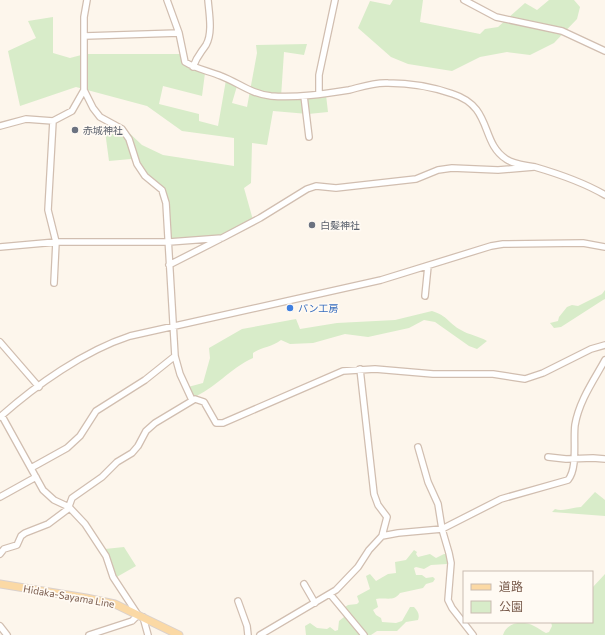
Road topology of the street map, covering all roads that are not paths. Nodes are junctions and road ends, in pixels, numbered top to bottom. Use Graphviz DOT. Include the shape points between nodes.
graph roads {
  1 [pos="87,0"];
  2 [pos="167,0"];
  3 [pos="208,0"];
  4 [pos="335,0"];
  5 [pos="464,0"];
  6 [pos="179,33"];
  7 [pos="85,36"];
  8 [pos="605,51"];
  9 [pos="193,67"];
  10 [pos="84,90"];
  11 [pos="319,94"];
  12 [pos="304,96"];
  13 [pos="53,121"];
  14 [pos="0,126"];
  15 [pos="309,137"];
  16 [pos="534,167"];
  17 [pos="605,195"];
  18 [pos="222,238"];
  19 [pos="56,242"];
  20 [pos="169,242"];
  21 [pos="605,246"];
  22 [pos="0,247"];
  23 [pos="169,265"];
  24 [pos="428,266"];
  25 [pos="54,283"];
  26 [pos="425,296"];
  27 [pos="173,327"];
  28 [pos="0,342"];
  29 [pos="605,345"];
  30 [pos="175,356"];
  31 [pos="605,360"];
  32 [pos="360,369"];
  33 [pos="39,387"];
  34 [pos="192,400"];
  35 [pos="1,417"];
  36 [pos="418,448"];
  37 [pos="548,457"];
  38 [pos="574,458"];
  39 [pos="605,459"];
  40 [pos="31,468"];
  41 [pos="36,477"];
  42 [pos="0,498"];
  43 [pos="69,507"];
  44 [pos="442,529"];
  45 [pos="382,536"];
  46 [pos="0,554"];
  47 [pos="0,584"];
  48 [pos="304,584"];
  49 [pos="330,594"];
  50 [pos="238,601"];
  51 [pos="315,604"];
  52 [pos="140,616"];
  53 [pos="463,622"];
  54 [pos="464,623"];
  55 [pos="0,626"];
  56 [pos="7,635"];
  57 [pos="89,635"];
  58 [pos="148,635"];
  59 [pos="179,635"];
  60 [pos="248,635"];
  61 [pos="260,635"];
  62 [pos="364,635"];
  63 [pos="473,635"];
  1 -- 7 [label="street" via="84,17"];
  2 -- 6 [label="street"];
  3 -- 9 [label="street" via="210,29 206,44 198,54"];
  4 -- 11 [label="street" via="319,75"];
  5 -- 8 [label="street" via="496,17 562,30"];
  6 -- 7 [label="street"];
  6 -- 9 [label="street" via="185,62"];
  7 -- 10 [label="street"];
  9 -- 12 [label="street" via="222,76 254,93 270,96"];
  10 -- 13 [label="street" via="72,111"];
  10 -- 20 [label="street" via="100,117 122,129 129,139 137,164 145,176 162,190 166,203"];
  11 -- 12 [label="street"];
  11 -- 16 [label="street" via="386,82 453,94 470,102 484,120 491,141 498,152 507,160"];
  12 -- 15 [label="street"];
  13 -- 14 [label="street" via="26,119"];
  13 -- 19 [label="street" via="48,210"];
  16 -- 17 [label="street" via="591,187"];
  16 -- 18 [label="street" via="498,170 452,168 438,170 416,179 336,188 316,186"];
  18 -- 20 [label="street"];
  18 -- 23 [label="street"];
  19 -- 20 [label="street"];
  19 -- 22 [label="street"];
  19 -- 25 [label="street"];
  20 -- 23 [label="street"];
  21 -- 24 [label="street" via="583,242 503,244 474,250"];
  23 -- 27 [label="street"];
  24 -- 26 [label="street"];
  24 -- 27 [label="street" via="381,280"];
  27 -- 30 [label="street"];
  27 -- 33 [label="street" via="130,336 96,349"];
  28 -- 33 [label="street"];
  29 -- 32 [label="street" via="525,379 493,374 433,374"];
  30 -- 34 [label="street"];
  30 -- 40 [label="street" via="145,380 100,407 80,436 67,448"];
  31 -- 38 [label="street" via="581,405 575,426"];
  32 -- 34 [label="street" via="335,374 223,423 216,423 202,400"];
  32 -- 45 [label="street" via="374,494 387,517"];
  33 -- 35 [label="street"];
  34 -- 43 [label="street" via="146,431 136,449 72,498"];
  35 -- 40 [label="street"];
  36 -- 44 [label="street" via="428,482 438,504"];
  37 -- 38 [label="street"];
  38 -- 39 [label="street"];
  38 -- 44 [label="street" via="568,480 501,499"];
  40 -- 41 [label="street"];
  41 -- 42 [label="street"];
  41 -- 43 [label="street" via="47,495"];
  43 -- 46 [label="street" via="48,524 25,533 17,545 4,549"];
  43 -- 52 [label="street" via="85,524 106,556 113,577"];
  44 -- 45 [label="street"];
  44 -- 53 [label="street" via="451,563 448,600"];
  45 -- 49 [label="street" via="346,581"];
  47 -- 52 [label="main road, Hidaka-Sayama Line" via="104,601"];
  48 -- 51 [label="street"];
  49 -- 51 [label="street"];
  49 -- 62 [label="street"];
  50 -- 60 [label="street"];
  51 -- 61 [label="street"];
  52 -- 57 [label="street"];
  52 -- 58 [label="street"];
  52 -- 59 [label="main road, Hidaka-Sayama Line"];
  54 -- 63 [label="street"];
  55 -- 56 [label="street"];
}
